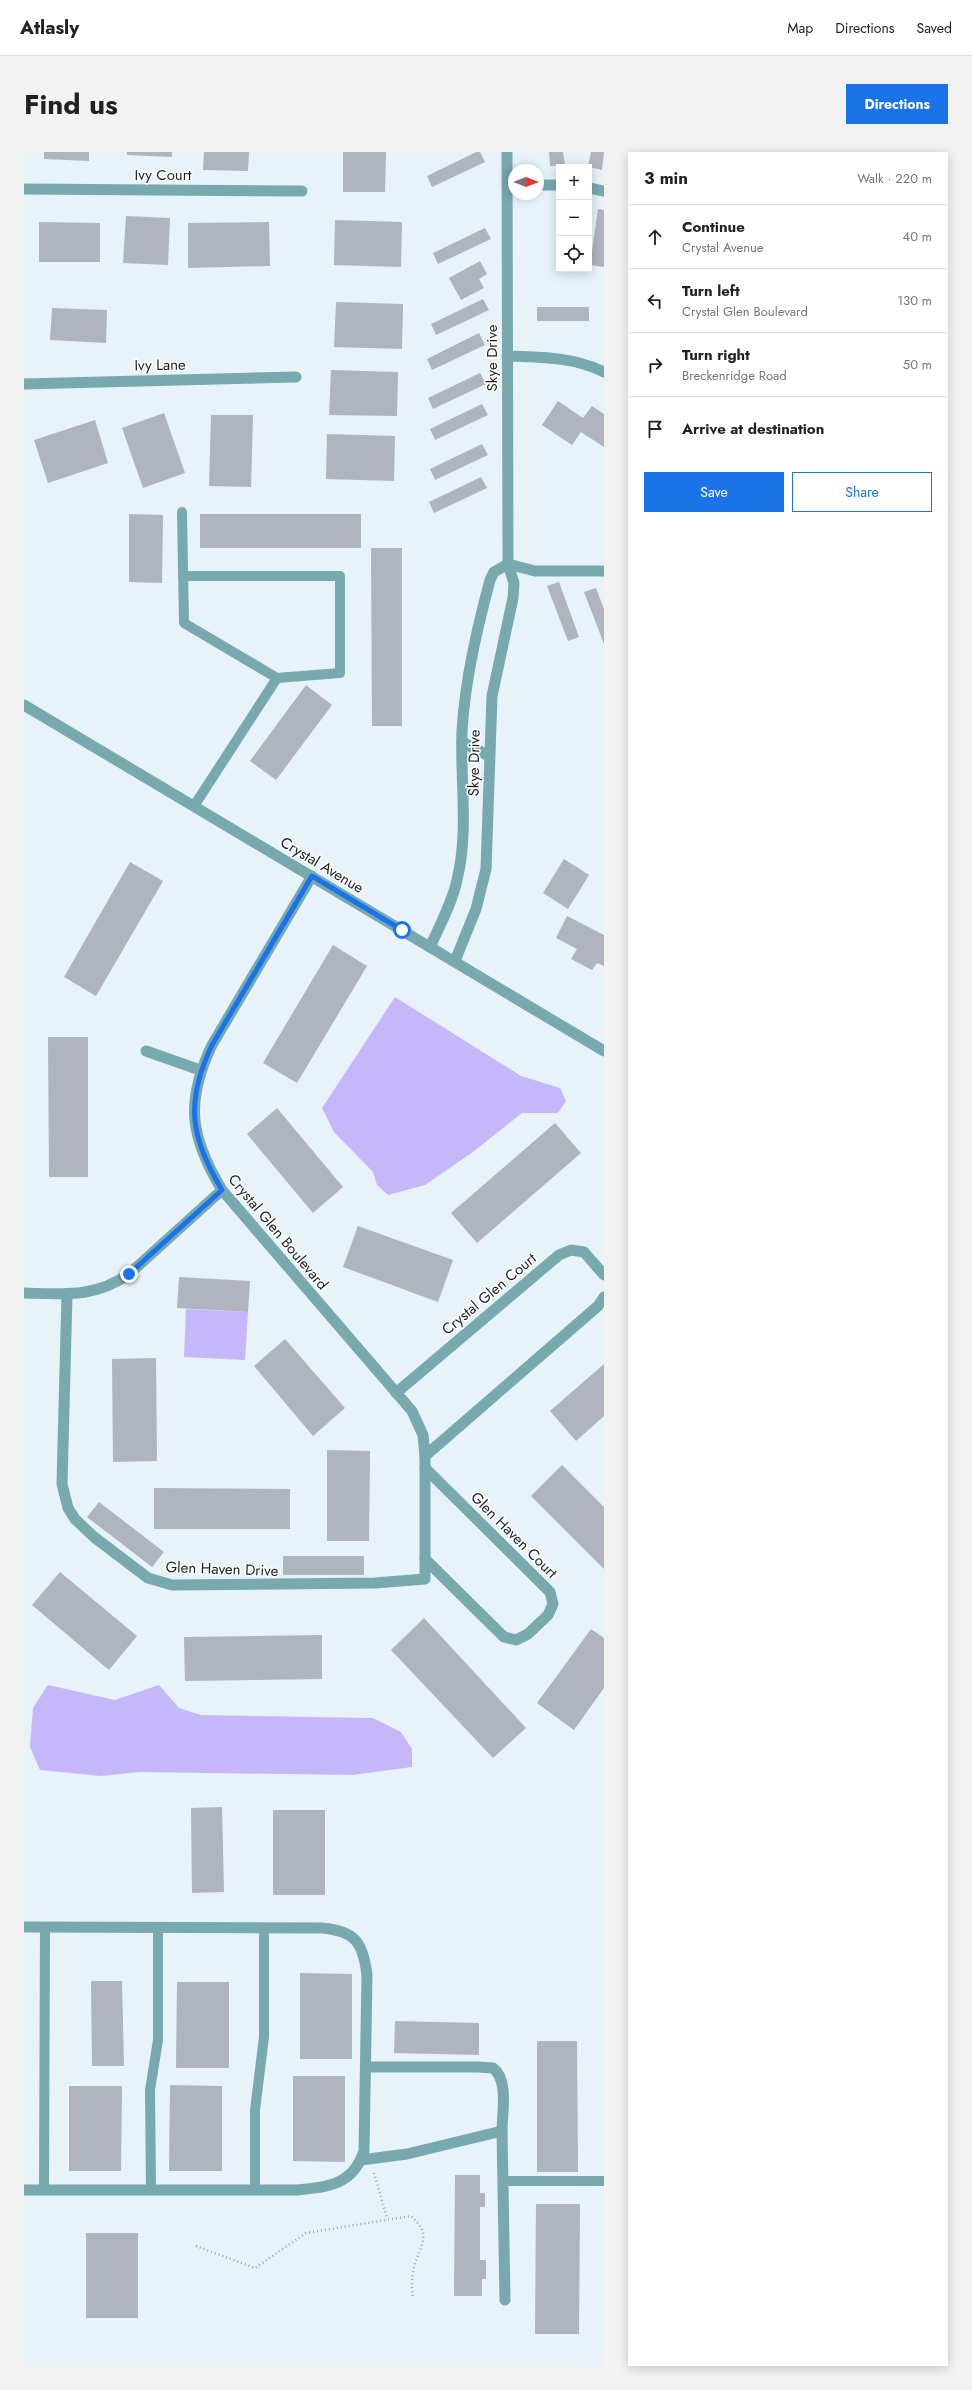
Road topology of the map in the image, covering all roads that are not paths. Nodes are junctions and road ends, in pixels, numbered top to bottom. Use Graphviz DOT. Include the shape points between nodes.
graph roads {
  1 [pos="507,152"];
  2 [pos="508,164"];
  3 [pos="544,184"];
  4 [pos="556,185"];
  5 [pos="24,189"];
  6 [pos="592,189"];
  7 [pos="302,191"];
  8 [pos="604,191"];
  9 [pos="511,200"];
  10 [pos="507,356"];
  11 [pos="604,372"];
  12 [pos="296,377"];
  13 [pos="24,384"];
  14 [pos="182,512"];
  15 [pos="508,564"];
  16 [pos="604,571"];
  17 [pos="183,576"];
  18 [pos="277,678"];
  19 [pos="24,705"];
  20 [pos="462,742"];
  21 [pos="489,756"];
  22 [pos="194,806"];
  23 [pos="312,876"];
  24 [pos="430,947"];
  25 [pos="455,962"];
  26 [pos="146,1051"];
  27 [pos="604,1051"];
  28 [pos="200,1070"];
  29 [pos="222,1190"];
  30 [pos="604,1275"];
  31 [pos="24,1293"];
  32 [pos="67,1294"];
  33 [pos="604,1298"];
  34 [pos="396,1393"];
  35 [pos="425,1456"];
  36 [pos="425,1468"];
  37 [pos="425,1559"];
  38 [pos="425,1579"];
  39 [pos="24,1927"];
  40 [pos="45,1927"];
  41 [pos="158,1927"];
  42 [pos="264,1928"];
  43 [pos="366,2067"];
  44 [pos="502,2131"];
  45 [pos="366,2160"];
  46 [pos="503,2181"];
  47 [pos="604,2181"];
  48 [pos="24,2190"];
  49 [pos="44,2190"];
  50 [pos="151,2190"];
  51 [pos="256,2190"];
  52 [pos="505,2300"];
  1 -- 2 [label="street, Skye Drive"];
  3 -- 4 [label="street"];
  5 -- 7 [label="street, Ivy Court"];
  6 -- 8 [label="street"];
  9 -- 10 [label="street, Skye Drive"];
  10 -- 11 [label="street" via="574,361"];
  10 -- 15 [label="street, Skye Drive"];
  12 -- 13 [label="street, Ivy Lane"];
  14 -- 17 [label="lane"];
  15 -- 16 [label="street" via="535,570"];
  15 -- 20 [label="street, Skye Drive" via="494,572 490,580 466,691"];
  15 -- 21 [label="street, Skye Drive" via="514,583 513,598 492,696"];
  17 -- 18 [label="lane" via="184,624"];
  17 -- 18 [label="lane" via="340,576 340,674"];
  18 -- 22 [label="lane"];
  19 -- 22 [label="street, Crystal Avenue"];
  20 -- 21 [label="street"];
  20 -- 24 [label="street, Skye Drive" via="462,854 457,881"];
  21 -- 25 [label="street, Skye Drive" via="486,869 476,909"];
  22 -- 23 [label="street, Crystal Avenue"];
  23 -- 24 [label="street, Crystal Avenue"];
  23 -- 28 [label="street, Crystal Glen Boulevard" via="212,1045"];
  24 -- 25 [label="street, Crystal Avenue"];
  25 -- 27 [label="street, Crystal Avenue"];
  26 -- 28 [label="street"];
  28 -- 29 [label="street, Crystal Glen Boulevard" via="194,1096 197,1136 205,1162"];
  29 -- 32 [label="street" via="123,1278 105,1288"];
  29 -- 34 [label="street, Crystal Glen Boulevard"];
  30 -- 34 [label="street, Crystal Glen Court" via="584,1252 571,1250 559,1255"];
  31 -- 32 [label="street"];
  32 -- 38 [label="street, Glen Haven Drive" via="62,1484 68,1508 75,1519 94,1537 148,1578 172,1585 375,1583"];
  33 -- 35 [label="street" via="598,1306"];
  34 -- 35 [label="street, Crystal Glen Boulevard" via="419,1422"];
  35 -- 36 [label="street, Crystal Glen Boulevard"];
  36 -- 37 [label="street, Crystal Glen Boulevard"];
  36 -- 37 [label="street, Glen Haven Court" via="550,1592 553,1604 548,1615 528,1634 516,1640 504,1637"];
  37 -- 38 [label="street, Crystal Glen Boulevard"];
  39 -- 40 [label="street"];
  40 -- 41 [label="street"];
  40 -- 49 [label="lane"];
  41 -- 42 [label="street"];
  41 -- 50 [label="lane" via="158,2040 150,2090"];
  42 -- 43 [label="street" via="338,1929 358,1942 365,1956 367,1975"];
  42 -- 51 [label="lane" via="264,2037 255,2110"];
  43 -- 44 [label="street" via="493,2068 497,2071 502,2084"];
  43 -- 45 [label="street"];
  44 -- 45 [label="street" via="407,2154"];
  44 -- 46 [label="street"];
  45 -- 51 [label="street" via="352,2174 324,2187"];
  46 -- 47 [label="lane"];
  46 -- 52 [label="street"];
  48 -- 49 [label="street"];
  49 -- 50 [label="street"];
  50 -- 51 [label="street"];
}
